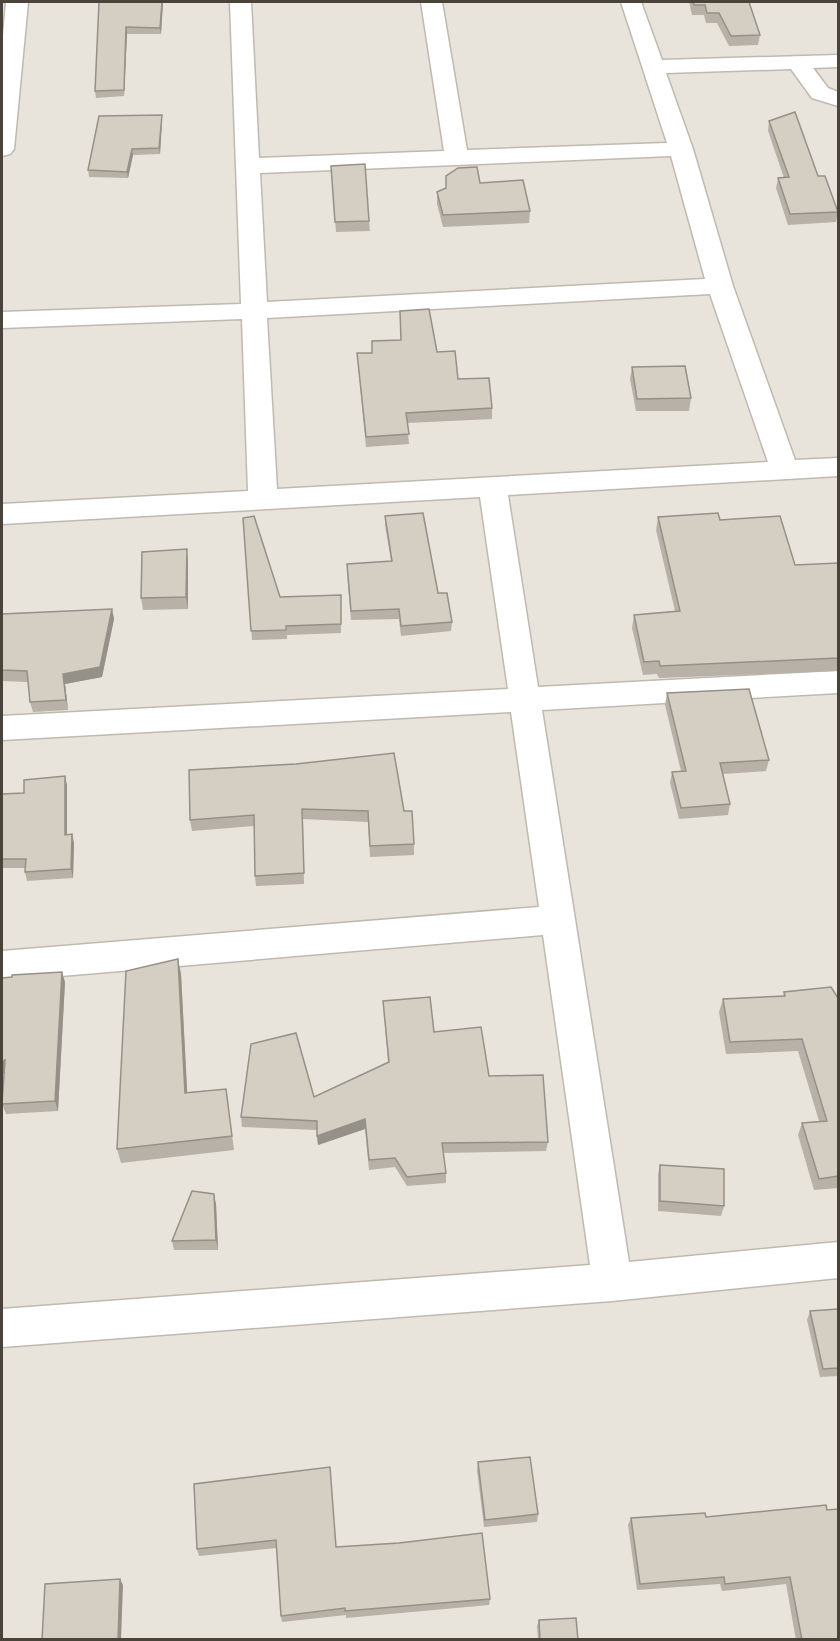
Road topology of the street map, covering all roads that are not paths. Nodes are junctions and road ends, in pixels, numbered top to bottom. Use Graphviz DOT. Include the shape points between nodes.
graph roads {
  1 [pos="17,2"];
  2 [pos="240,2"];
  3 [pos="430,2"];
  4 [pos="631,2"];
  5 [pos="838,61"];
  6 [pos="797,62"];
  7 [pos="653,67"];
  8 [pos="838,99"];
  9 [pos="2,149"];
  10 [pos="681,149"];
  11 [pos="457,158"];
  12 [pos="247,166"];
  13 [pos="720,286"];
  14 [pos="254,311"];
  15 [pos="2,320"];
  16 [pos="838,467"];
  17 [pos="785,470"];
  18 [pos="493,487"];
  19 [pos="263,500"];
  20 [pos="2,514"];
  21 [pos="838,682"];
  22 [pos="524,699"];
  23 [pos="2,728"];
  24 [pos="558,920"];
  25 [pos="2,966"];
  26 [pos="838,1260"];
  27 [pos="612,1282"];
  28 [pos="2,1328"];
  1 -- 9 [label="street"];
  2 -- 12 [label="street"];
  3 -- 11 [label="street"];
  4 -- 7 [label="street"];
  5 -- 6 [label="street"];
  6 -- 7 [label="street"];
  6 -- 8 [label="street" via="820,93"];
  7 -- 10 [label="street"];
  10 -- 11 [label="street"];
  10 -- 13 [label="street"];
  11 -- 12 [label="street"];
  12 -- 14 [label="street"];
  13 -- 14 [label="street"];
  13 -- 17 [label="street"];
  14 -- 15 [label="street"];
  14 -- 19 [label="street"];
  16 -- 17 [label="street"];
  17 -- 18 [label="street"];
  18 -- 19 [label="street"];
  18 -- 22 [label="street"];
  19 -- 20 [label="street"];
  21 -- 22 [label="street"];
  22 -- 23 [label="street"];
  22 -- 24 [label="street"];
  24 -- 25 [label="street"];
  24 -- 27 [label="street"];
  26 -- 27 [label="street"];
  27 -- 28 [label="street"];
}
